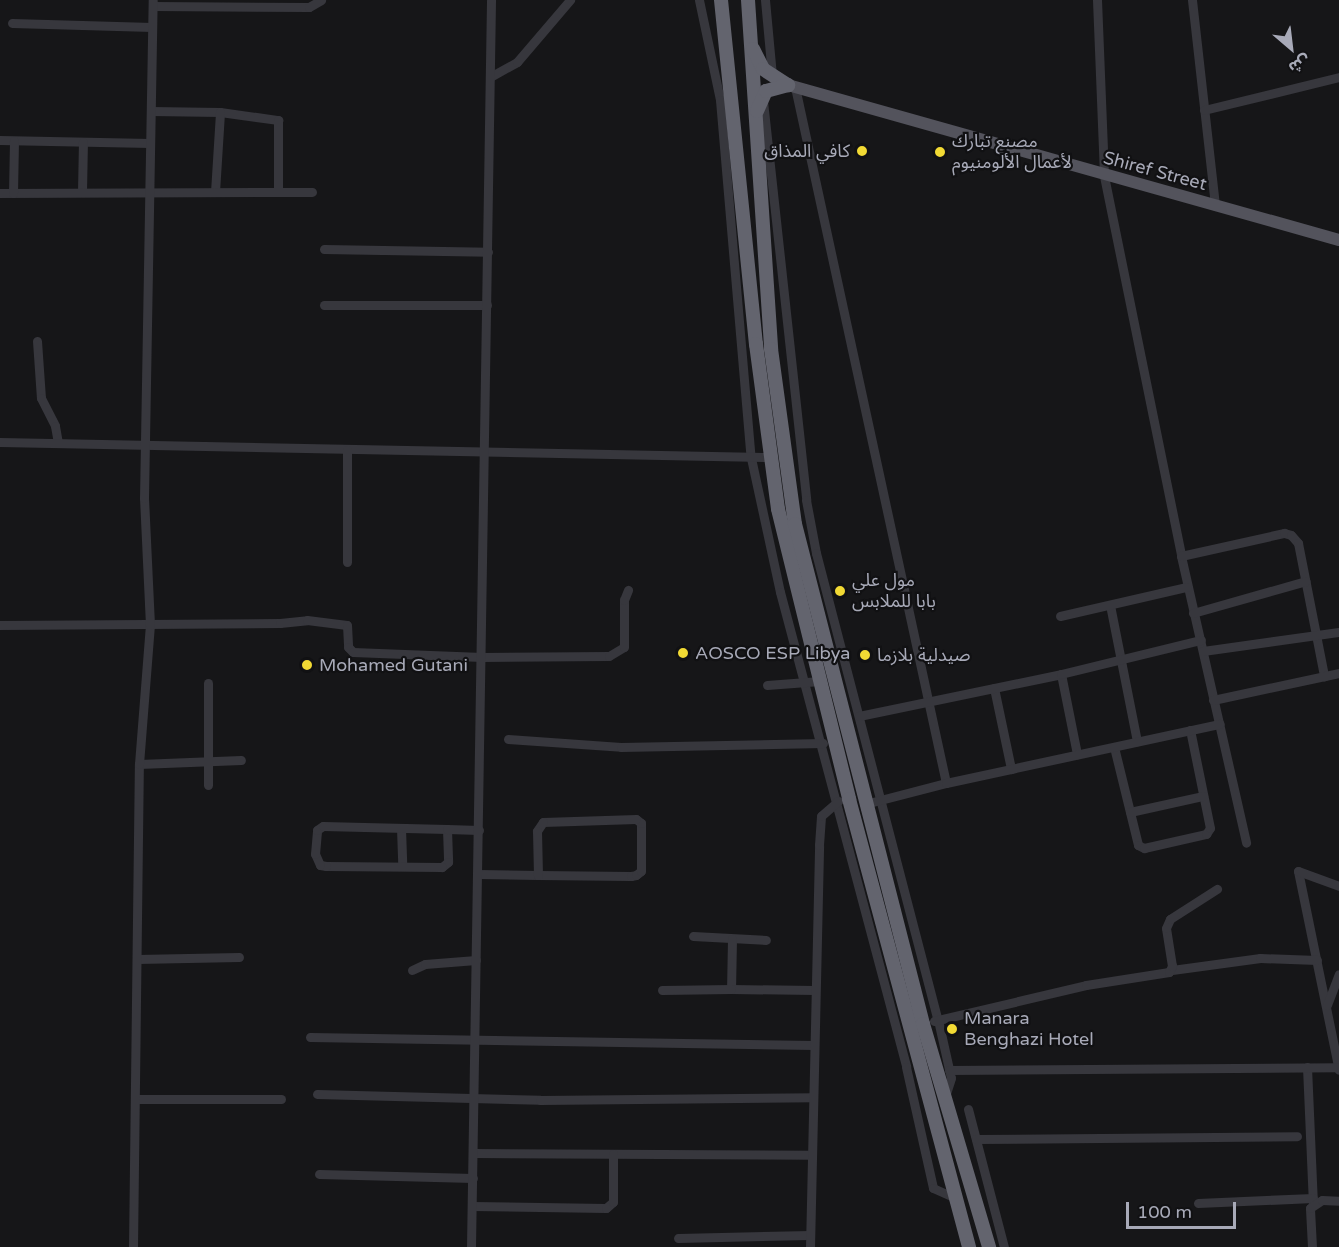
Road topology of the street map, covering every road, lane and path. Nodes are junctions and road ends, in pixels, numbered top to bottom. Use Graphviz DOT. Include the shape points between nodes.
graph roads {
  1 [pos="321,0"];
  2 [pos="491,0"];
  3 [pos="570,0"];
  4 [pos="699,0"];
  5 [pos="721,0"];
  6 [pos="748,0"];
  7 [pos="765,0"];
  8 [pos="1097,0"];
  9 [pos="1192,0"];
  10 [pos="153,3"];
  11 [pos="12,23"];
  12 [pos="152,27"];
  13 [pos="752,46"];
  14 [pos="772,76"];
  15 [pos="490,77"];
  16 [pos="1339,77"];
  17 [pos="791,86"];
  18 [pos="762,96"];
  19 [pos="1204,110"];
  20 [pos="151,111"];
  21 [pos="220,112"];
  22 [pos="754,125"];
  23 [pos="0,140"];
  24 [pos="14,141"];
  25 [pos="82,142"];
  26 [pos="150,143"];
  27 [pos="1104,176"];
  28 [pos="278,190"];
  29 [pos="82,192"];
  30 [pos="148,192"];
  31 [pos="215,192"];
  32 [pos="312,192"];
  33 [pos="0,193"];
  34 [pos="13,193"];
  35 [pos="1215,206"];
  36 [pos="1339,240"];
  37 [pos="324,249"];
  38 [pos="488,252"];
  39 [pos="324,305"];
  40 [pos="487,305"];
  41 [pos="37,342"];
  42 [pos="0,442"];
  43 [pos="58,443"];
  44 [pos="147,446"];
  45 [pos="347,450"];
  46 [pos="486,452"];
  47 [pos="769,457"];
  48 [pos="751,458"];
  49 [pos="1181,556"];
  50 [pos="347,562"];
  51 [pos="1306,581"];
  52 [pos="1187,587"];
  53 [pos="795,588"];
  54 [pos="628,590"];
  55 [pos="780,592"];
  56 [pos="1110,605"];
  57 [pos="1193,613"];
  58 [pos="1060,616"];
  59 [pos="0,625"];
  60 [pos="150,625"];
  61 [pos="805,629"];
  62 [pos="791,632"];
  63 [pos="1317,632"];
  64 [pos="1339,632"];
  65 [pos="1201,640"];
  66 [pos="1203,651"];
  67 [pos="482,657"];
  68 [pos="1120,659"];
  69 [pos="1339,673"];
  70 [pos="1061,674"];
  71 [pos="1324,676"];
  72 [pos="850,680"];
  73 [pos="827,682"];
  74 [pos="208,683"];
  75 [pos="804,684"];
  76 [pos="767,685"];
  77 [pos="994,688"];
  78 [pos="1213,700"];
  79 [pos="927,704"];
  80 [pos="859,716"];
  81 [pos="1220,724"];
  82 [pos="1190,730"];
  83 [pos="508,740"];
  84 [pos="834,740"];
  85 [pos="1137,741"];
  86 [pos="820,744"];
  87 [pos="1114,747"];
  88 [pos="1077,754"];
  89 [pos="241,760"];
  90 [pos="208,761"];
  91 [pos="139,764"];
  92 [pos="1011,769"];
  93 [pos="946,783"];
  94 [pos="208,785"];
  95 [pos="1203,796"];
  96 [pos="849,799"];
  97 [pos="881,800"];
  98 [pos="835,801"];
  99 [pos="865,804"];
  100 [pos="1130,812"];
  101 [pos="401,828"];
  102 [pos="447,829"];
  103 [pos="479,830"];
  104 [pos="1246,843"];
  105 [pos="402,866"];
  106 [pos="478,874"];
  107 [pos="538,875"];
  108 [pos="1339,886"];
  109 [pos="1216,889"];
  110 [pos="693,936"];
  111 [pos="732,939"];
  112 [pos="766,940"];
  113 [pos="239,957"];
  114 [pos="137,959"];
  115 [pos="476,960"];
  116 [pos="1317,960"];
  117 [pos="412,970"];
  118 [pos="1172,970"];
  119 [pos="1339,974"];
  120 [pos="731,989"];
  121 [pos="662,990"];
  122 [pos="814,990"];
  123 [pos="1327,1005"];
  124 [pos="938,1020"];
  125 [pos="923,1024"];
  126 [pos="310,1037"];
  127 [pos="474,1038"];
  128 [pos="814,1045"];
  129 [pos="1307,1067"];
  130 [pos="1339,1068"];
  131 [pos="949,1070"];
  132 [pos="317,1094"];
  133 [pos="475,1096"];
  134 [pos="813,1096"];
  135 [pos="945,1096"];
  136 [pos="135,1099"];
  137 [pos="281,1099"];
  138 [pos="968,1109"];
  139 [pos="1297,1136"];
  140 [pos="976,1139"];
  141 [pos="473,1153"];
  142 [pos="613,1154"];
  143 [pos="812,1155"];
  144 [pos="319,1174"];
  145 [pos="473,1178"];
  146 [pos="955,1198"];
  147 [pos="1313,1201"];
  148 [pos="1339,1201"];
  149 [pos="1198,1203"];
  150 [pos="472,1206"];
  151 [pos="810,1235"];
  152 [pos="678,1238"];
  153 [pos="133,1247"];
  154 [pos="471,1247"];
  155 [pos="810,1247"];
  156 [pos="969,1247"];
  157 [pos="989,1247"];
  158 [pos="1004,1247"];
  159 [pos="1312,1247"];
  1 -- 10 [label="street" via="309,7"];
  2 -- 15 [label="street"];
  3 -- 15 [label="street" via="517,62"];
  4 -- 48 [label="street" via="720,100"];
  5 -- 47 [label="highway"];
  6 -- 13 [label="highway"];
  7 -- 14 [label="street"];
  8 -- 27 [label="street"];
  9 -- 19 [label="street"];
  10 -- 12 [label="street"];
  11 -- 12 [label="street"];
  12 -- 20 [label="street"];
  13 -- 14 [label="highway" via="760,64"];
  13 -- 22 [label="highway"];
  14 -- 17 [label="highway"];
  15 -- 38 [label="street"];
  16 -- 19 [label="street"];
  17 -- 18 [label="highway" via="766,91"];
  17 -- 27 [label="main road, Shiref Street"];
  17 -- 79 [label="street"];
  18 -- 22 [label="highway"];
  18 -- 72 [label="street" via="805,490 816,553"];
  19 -- 35 [label="street"];
  20 -- 21 [label="street"];
  20 -- 26 [label="street"];
  21 -- 28 [label="street" via="278,120"];
  21 -- 31 [label="street"];
  22 -- 73 [label="highway" via="771,349 784,460"];
  23 -- 24 [label="street"];
  24 -- 25 [label="street"];
  24 -- 34 [label="street"];
  25 -- 26 [label="street"];
  25 -- 29 [label="street"];
  26 -- 30 [label="street"];
  27 -- 35 [label="main road, Shiref Street"];
  27 -- 49 [label="street"];
  28 -- 31 [label="street"];
  28 -- 32 [label="street"];
  29 -- 30 [label="street"];
  29 -- 34 [label="street"];
  30 -- 31 [label="street"];
  30 -- 44 [label="street"];
  33 -- 34 [label="street"];
  35 -- 36 [label="main road, Shiref Street"];
  37 -- 38 [label="street"];
  38 -- 40 [label="street"];
  39 -- 40 [label="street"];
  40 -- 46 [label="street"];
  41 -- 43 [label="street" via="41,399 55,426"];
  42 -- 43 [label="street"];
  43 -- 44 [label="street"];
  44 -- 45 [label="street"];
  44 -- 60 [label="street" via="144,498"];
  45 -- 46 [label="street"];
  45 -- 50 [label="street"];
  46 -- 48 [label="street"];
  46 -- 67 [label="street"];
  47 -- 48 [label="street"];
  47 -- 53 [label="highway"];
  48 -- 55 [label="street"];
  49 -- 51 [label="street" via="1284,533 1298,543"];
  49 -- 52 [label="street"];
  51 -- 57 [label="street"];
  51 -- 63 [label="street"];
  52 -- 56 [label="street"];
  52 -- 57 [label="street"];
  53 -- 55 [label="street"];
  53 -- 61 [label="highway"];
  54 -- 67 [label="street" via="624,600 624,647 616,655"];
  55 -- 62 [label="street"];
  56 -- 58 [label="street"];
  56 -- 68 [label="street"];
  57 -- 65 [label="street"];
  59 -- 60 [label="street"];
  60 -- 67 [label="street" via="307,620 346,625 352,652"];
  60 -- 91 [label="street"];
  61 -- 62 [label="street"];
  61 -- 73 [label="highway"];
  62 -- 75 [label="street"];
  63 -- 64 [label="street"];
  63 -- 66 [label="street"];
  63 -- 71 [label="street"];
  65 -- 66 [label="street"];
  65 -- 68 [label="street"];
  66 -- 78 [label="street"];
  67 -- 103 [label="street"];
  68 -- 70 [label="street"];
  68 -- 85 [label="street"];
  69 -- 71 [label="street"];
  70 -- 77 [label="street"];
  70 -- 88 [label="street"];
  71 -- 78 [label="street"];
  72 -- 73 [label="street"];
  72 -- 80 [label="street"];
  73 -- 75 [label="street"];
  73 -- 84 [label="highway"];
  73 -- 99 [label="highway"];
  74 -- 90 [label="street"];
  75 -- 76 [label="street"];
  75 -- 86 [label="street"];
  77 -- 79 [label="street"];
  77 -- 92 [label="street"];
  78 -- 81 [label="street"];
  79 -- 80 [label="street"];
  79 -- 93 [label="street"];
  80 -- 97 [label="street"];
  81 -- 82 [label="street"];
  81 -- 104 [label="street"];
  82 -- 85 [label="street"];
  82 -- 95 [label="street"];
  83 -- 86 [label="street" via="621,747"];
  84 -- 86 [label="street"];
  84 -- 96 [label="highway"];
  85 -- 87 [label="street"];
  86 -- 98 [label="street"];
  87 -- 88 [label="street"];
  87 -- 100 [label="street"];
  88 -- 92 [label="street"];
  89 -- 90 [label="street"];
  90 -- 91 [label="street"];
  90 -- 94 [label="street"];
  91 -- 114 [label="street"];
  92 -- 93 [label="street"];
  93 -- 97 [label="street"];
  95 -- 100 [label="street"];
  95 -- 100 [label="street" via="1209,831 1144,848 1138,845"];
  96 -- 98 [label="street"];
  96 -- 146 [label="highway"];
  97 -- 99 [label="street"];
  97 -- 124 [label="street"];
  98 -- 122 [label="street" via="821,816"];
  98 -- 146 [label="street" via="906,1067 933,1188"];
  99 -- 125 [label="highway"];
  101 -- 102 [label="street"];
  101 -- 105 [label="street"];
  101 -- 105 [label="street" via="319,827 315,854 320,865 326,866"];
  102 -- 103 [label="street"];
  102 -- 105 [label="street" via="446,865"];
  103 -- 106 [label="street"];
  106 -- 107 [label="street"];
  106 -- 115 [label="street"];
  107 -- 107 [label="street" via="639,874 640,823 636,819 543,822 537,831"];
  108 -- 116 [label="street" via="1298,871"];
  109 -- 118 [label="street" via="1170,919 1166,928"];
  110 -- 111 [label="street"];
  111 -- 112 [label="street"];
  111 -- 120 [label="street"];
  113 -- 114 [label="street"];
  114 -- 136 [label="street"];
  115 -- 117 [label="street" via="425,964"];
  115 -- 127 [label="street"];
  116 -- 118 [label="street" via="1260,958"];
  116 -- 123 [label="street"];
  118 -- 124 [label="street"];
  119 -- 123 [label="street"];
  120 -- 121 [label="street"];
  120 -- 122 [label="street"];
  122 -- 128 [label="street"];
  123 -- 130 [label="street"];
  124 -- 125 [label="street"];
  124 -- 131 [label="street"];
  125 -- 135 [label="highway"];
  126 -- 127 [label="street"];
  127 -- 128 [label="street"];
  127 -- 133 [label="street"];
  128 -- 134 [label="street"];
  129 -- 130 [label="street"];
  129 -- 131 [label="street"];
  129 -- 147 [label="street"];
  131 -- 135 [label="street" via="950,1086"];
  132 -- 133 [label="street"];
  133 -- 134 [label="street" via="540,1100"];
  133 -- 141 [label="street"];
  134 -- 143 [label="street"];
  135 -- 157 [label="highway"];
  136 -- 137 [label="street"];
  136 -- 153 [label="street"];
  138 -- 140 [label="street"];
  139 -- 140 [label="street"];
  140 -- 158 [label="street"];
  141 -- 142 [label="street"];
  141 -- 145 [label="street"];
  142 -- 143 [label="street"];
  142 -- 150 [label="street" via="613,1202 606,1208"];
  143 -- 151 [label="street"];
  144 -- 145 [label="street"];
  145 -- 150 [label="street"];
  146 -- 156 [label="highway"];
  147 -- 148 [label="street"];
  147 -- 149 [label="street"];
  147 -- 159 [label="street" via="1309,1214"];
  150 -- 154 [label="street"];
  151 -- 152 [label="street"];
  151 -- 155 [label="street"];
}
